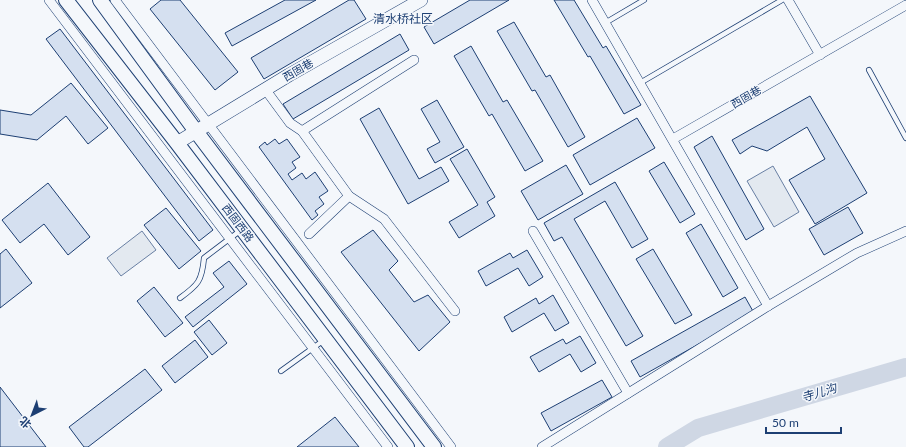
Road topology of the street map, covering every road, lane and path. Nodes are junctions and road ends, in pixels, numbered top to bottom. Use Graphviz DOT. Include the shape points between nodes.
graph roads {
  1 [pos="50,0"];
  2 [pos="66,0"];
  3 [pos="100,0"];
  4 [pos="115,0"];
  5 [pos="421,0"];
  6 [pos="592,0"];
  7 [pos="644,0"];
  8 [pos="782,0"];
  9 [pos="788,0"];
  10 [pos="906,5"];
  11 [pos="605,23"];
  12 [pos="820,55"];
  13 [pos="414,60"];
  14 [pos="869,70"];
  15 [pos="640,82"];
  16 [pos="265,89"];
  17 [pos="201,127"];
  18 [pos="302,131"];
  19 [pos="906,138"];
  20 [pos="673,139"];
  21 [pos="177,143"];
  22 [pos="349,196"];
  23 [pos="242,229"];
  24 [pos="533,231"];
  25 [pos="906,231"];
  26 [pos="310,234"];
  27 [pos="230,238"];
  28 [pos="180,298"];
  29 [pos="768,306"];
  30 [pos="455,311"];
  31 [pos="326,339"];
  32 [pos="313,348"];
  33 [pos="281,372"];
  34 [pos="628,393"];
  35 [pos="388,447"];
  36 [pos="407,447"];
  37 [pos="434,447"];
  38 [pos="451,447"];
  39 [pos="542,447"];
  1 -- 27 [label="street"];
  2 -- 21 [label="main road, 西固西路"];
  3 -- 17 [label="main road, 西固西路"];
  4 -- 17 [label="street"];
  5 -- 16 [label="street, 西固巷"];
  6 -- 11 [label="street"];
  7 -- 11 [label="lane"];
  8 -- 15 [label="lane"];
  9 -- 12 [label="street"];
  10 -- 12 [label="street, 西固巷"];
  11 -- 15 [label="street"];
  12 -- 20 [label="street, 西固巷"];
  13 -- 18 [label="street"];
  14 -- 19 [label="lane"];
  15 -- 20 [label="street"];
  16 -- 17 [label="street, 西固巷"];
  16 -- 18 [label="street" via="290,123"];
  17 -- 21 [label="street, 西固巷"];
  17 -- 37 [label="main road, 西固西路"];
  17 -- 38 [label="street"];
  18 -- 22 [label="street"];
  20 -- 29 [label="street"];
  21 -- 23 [label="main road, 西固西路"];
  22 -- 26 [label="street"];
  22 -- 30 [label="street" via="384,219"];
  23 -- 27 [label="lane"];
  23 -- 31 [label="main road, 西固西路"];
  24 -- 34 [label="street"];
  25 -- 29 [label="street" via="857,253"];
  27 -- 28 [label="lane" via="204,258 203,270 197,285"];
  27 -- 32 [label="street"];
  29 -- 34 [label="street"];
  31 -- 32 [label="lane"];
  31 -- 36 [label="main road, 西固西路"];
  32 -- 33 [label="lane"];
  32 -- 35 [label="street"];
  34 -- 39 [label="street"];
}
